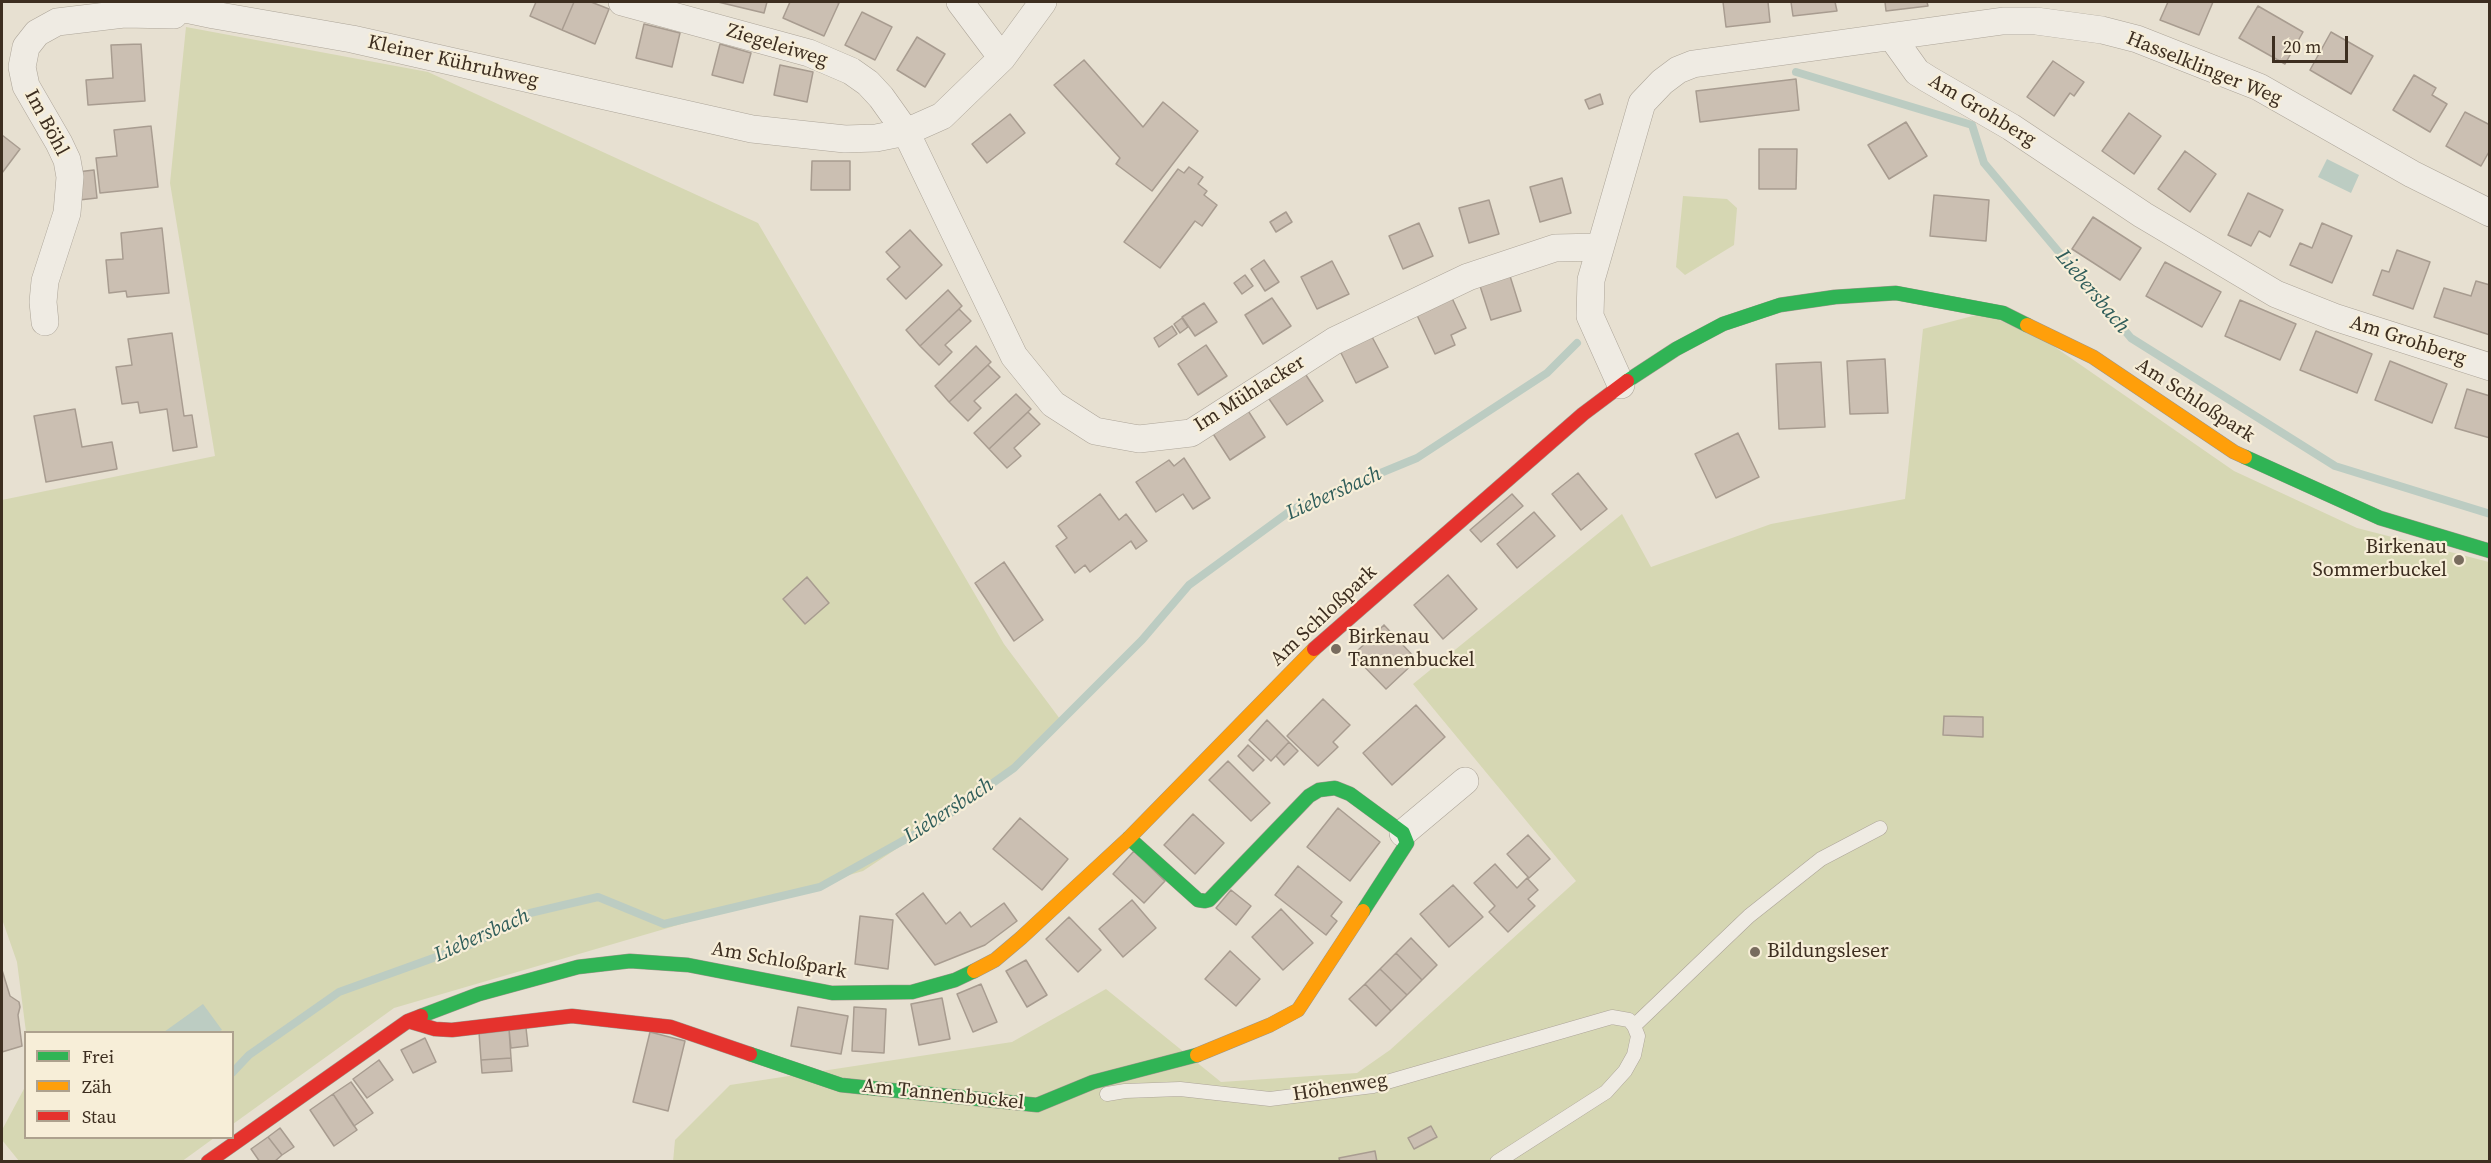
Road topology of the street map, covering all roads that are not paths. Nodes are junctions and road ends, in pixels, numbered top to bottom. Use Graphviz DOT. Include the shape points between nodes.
graph roads {
  1 [pos="152,2"];
  2 [pos="622,2"];
  3 [pos="960,2"];
  4 [pos="1043,2"];
  5 [pos="214,15"];
  6 [pos="1892,37"];
  7 [pos="1002,58"];
  8 [pos="906,132"];
  9 [pos="2490,213"];
  10 [pos="1599,247"];
  11 [pos="45,322"];
  12 [pos="2490,368"];
  13 [pos="1621,385"];
  14 [pos="2490,551"];
  15 [pos="1465,781"];
  16 [pos="1880,828"];
  17 [pos="1403,833"];
  18 [pos="1129,838"];
  19 [pos="408,1021"];
  20 [pos="1634,1026"];
  21 [pos="1037,1105"];
  22 [pos="208,1161"];
  23 [pos="1497,1161"];
  1 -- 5 [label="street, Kleiner Kühruhweg"];
  2 -- 8 [label="street, Ziegeleiweg" via="809,53 851,71 881,97"];
  3 -- 7 [label="street"];
  4 -- 7 [label="street, Kleiner Kühruhweg"];
  5 -- 8 [label="street, Kleiner Kühruhweg" via="352,39 752,129 845,139"];
  5 -- 11 [label="street, Im Böhl" via="124,14 57,22 37,33 26,47 22,67 26,86 59,143 70,177 67,213 43,292"];
  6 -- 9 [label="street, Hasselklinger Weg" via="2003,21 2036,21 2137,39 2259,87 2412,174"];
  6 -- 10 [label="street" via="1693,64 1678,70 1642,103"];
  6 -- 12 [label="street, Am Grohberg" via="1917,72 2276,294"];
  7 -- 8 [label="street, Kleiner Kühruhweg" via="942,116"];
  8 -- 10 [label="street, Im Mühlacker" via="1014,356 1053,404 1095,430 1139,439 1191,433 1334,341 1467,277 1555,248"];
  10 -- 13 [label="street" via="1591,280 1590,316"];
  13 -- 14 [label="street, Am Schloßpark" via="1723,324 1780,304 1896,293 2002,313 2093,357 2234,452 2380,518"];
  13 -- 18 [label="street, Am Schloßpark" via="1327,634"];
  15 -- 17 [label="street"];
  16 -- 20 [label="lane" via="1821,859 1749,916"];
  17 -- 18 [label="street" via="1345,791 1319,790 1205,901 1198,900"];
  17 -- 21 [label="street, Am Tannenbuckel" via="1406,846 1298,1010 1206,1053 1093,1083"];
  18 -- 19 [label="street, Am Schloßpark" via="995,960 955,980 912,992 831,993 688,964 630,961 578,967 490,991"];
  19 -- 21 [label="street, Am Tannenbuckel" via="452,1030 572,1016 671,1027 841,1085"];
  19 -- 22 [label="street, Am Schloßpark"];
  20 -- 21 [label="lane, Höhenweg" via="1629,1020 1612,1017 1373,1086 1270,1099 1180,1089 1125,1091"];
  20 -- 23 [label="lane" via="1638,1036 1634,1055 1606,1092"];
}
